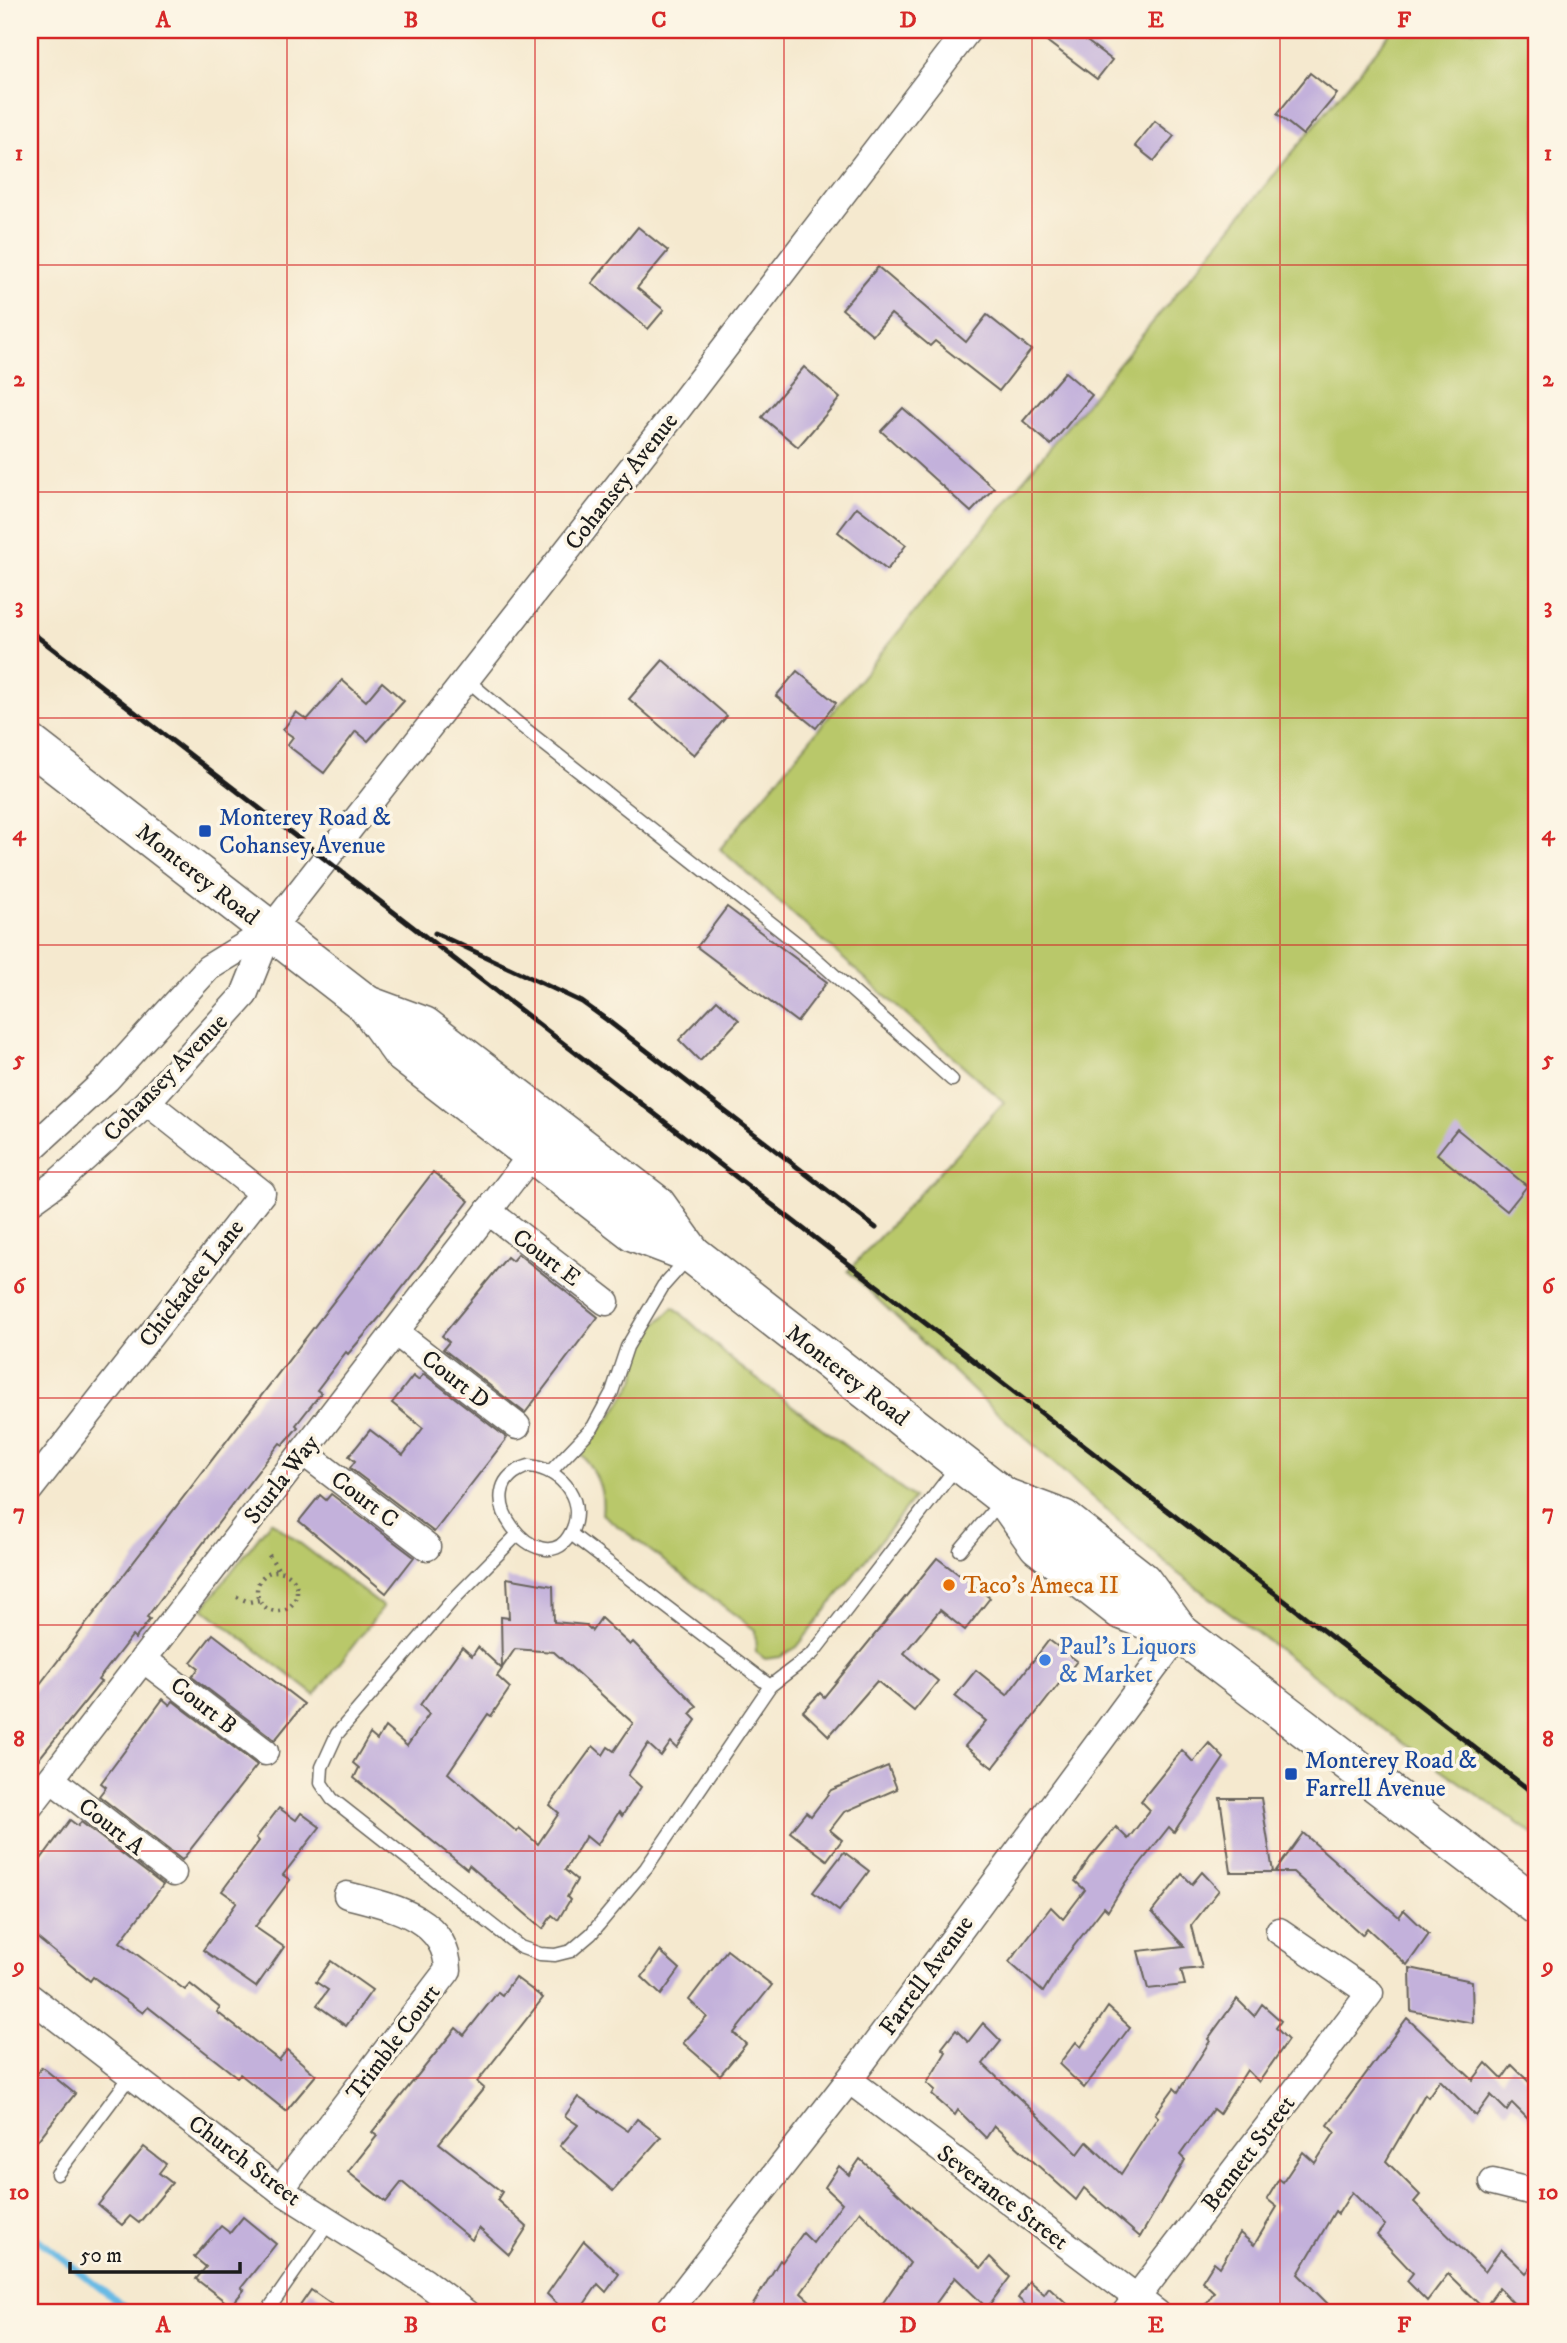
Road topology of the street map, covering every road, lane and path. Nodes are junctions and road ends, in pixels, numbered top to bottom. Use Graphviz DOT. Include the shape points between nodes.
graph roads {
  1 [pos="968,30"];
  2 [pos="466,679"];
  3 [pos="30,744"];
  4 [pos="270,930"];
  5 [pos="367,1004"];
  6 [pos="952,1080"];
  7 [pos="147,1102"];
  8 [pos="30,1150"];
  9 [pos="533,1153"];
  10 [pos="30,1202"];
  11 [pos="488,1211"];
  12 [pos="692,1254"];
  13 [pos="606,1302"];
  14 [pos="395,1332"];
  15 [pos="517,1426"];
  16 [pos="303,1452"];
  17 [pos="961,1462"];
  18 [pos="551,1471"];
  19 [pos="30,1489"];
  20 [pos="1004,1496"];
  21 [pos="517,1534"];
  22 [pos="571,1534"];
  23 [pos="427,1547"];
  24 [pos="960,1550"];
  25 [pos="270,1555"];
  26 [pos="280,1572"];
  27 [pos="237,1597"];
  28 [pos="260,1600"];
  29 [pos="1180,1633"];
  30 [pos="143,1659"];
  31 [pos="770,1686"];
  32 [pos="265,1752"];
  33 [pos="51,1779"];
  34 [pos="30,1806"];
  35 [pos="173,1873"];
  36 [pos="347,1895"];
  37 [pos="1537,1906"];
  38 [pos="1279,1931"];
  39 [pos="30,1997"];
  40 [pos="132,2074"];
  41 [pos="849,2080"];
  42 [pos="57,2174"];
  43 [pos="1493,2182"];
  44 [pos="280,2190"];
  45 [pos="1537,2193"];
  46 [pos="330,2221"];
  47 [pos="1140,2308"];
  48 [pos="266,2313"];
  49 [pos="466,2313"];
  50 [pos="667,2313"];
  1 -- 2 [label="street, Cohansey Avenue"];
  2 -- 4 [label="street, Cohansey Avenue"];
  2 -- 6 [label="lane" via="813,956"];
  3 -- 4 [label="main road, Monterey Road"];
  4 -- 5 [label="main road, Monterey Road"];
  4 -- 7 [label="street, Cohansey Avenue" via="244,995"];
  4 -- 8 [label="street, Cohansey Avenue" via="208,968 107,1079"];
  5 -- 9 [label="main road, Monterey Road" via="402,1053"];
  5 -- 12 [label="main road, Monterey Road" via="424,1026 656,1204"];
  7 -- 10 [label="street, Cohansey Avenue"];
  7 -- 19 [label="street, Chickadee Lane" via="262,1193"];
  9 -- 11 [label="street, Sturla Way"];
  9 -- 12 [label="main road, Monterey Road" via="634,1232"];
  11 -- 13 [label="street, Court E"];
  11 -- 14 [label="street, Sturla Way"];
  12 -- 17 [label="main road, Monterey Road"];
  12 -- 18 [label="lane" via="663,1286 627,1347 612,1392 593,1427"];
  14 -- 15 [label="street, Court D"];
  14 -- 16 [label="street, Sturla Way"];
  16 -- 23 [label="street, Court C"];
  16 -- 30 [label="street, Sturla Way"];
  17 -- 20 [label="main road, Monterey Road"];
  17 -- 31 [label="lane" via="813,1653"];
  18 -- 21 [label="lane" via="529,1466 509,1477 502,1503"];
  18 -- 22 [label="lane" via="573,1497 576,1514"];
  20 -- 24 [label="lane"];
  20 -- 29 [label="main road, Monterey Road" via="1071,1525 1142,1581"];
  21 -- 22 [label="lane" via="531,1545 547,1548"];
  21 -- 31 [label="lane" via="450,1603 337,1734 322,1768 321,1783 332,1800 520,1947 555,1955 571,1951 591,1934 646,1868"];
  22 -- 31 [label="lane"];
  25 -- 26 [label="path"];
  26 -- 28 [label="path" via="270,1572 260,1581"];
  26 -- 28 [label="path" via="294,1580 295,1599 287,1608 274,1611"];
  27 -- 28 [label="path"];
  29 -- 37 [label="main road, Monterey Road"];
  29 -- 41 [label="street, Farrell Avenue"];
  30 -- 32 [label="street, Court B"];
  30 -- 33 [label="street, Sturla Way"];
  33 -- 34 [label="street, Sturla Way"];
  33 -- 35 [label="street, Court A"];
  36 -- 44 [label="street, Trimble Court" via="405,1910 438,1937 448,1953 448,1970"];
  38 -- 47 [label="street, Bennett Street" via="1370,1993"];
  39 -- 40 [label="street, Church Street"];
  40 -- 42 [label="lane"];
  40 -- 44 [label="street, Church Street"];
  41 -- 47 [label="street, Severance Street"];
  41 -- 50 [label="street, Farrell Avenue"];
  43 -- 45 [label="street"];
  44 -- 46 [label="street, Church Street"];
  46 -- 48 [label="lane"];
  46 -- 49 [label="street, Church Street"];
}
